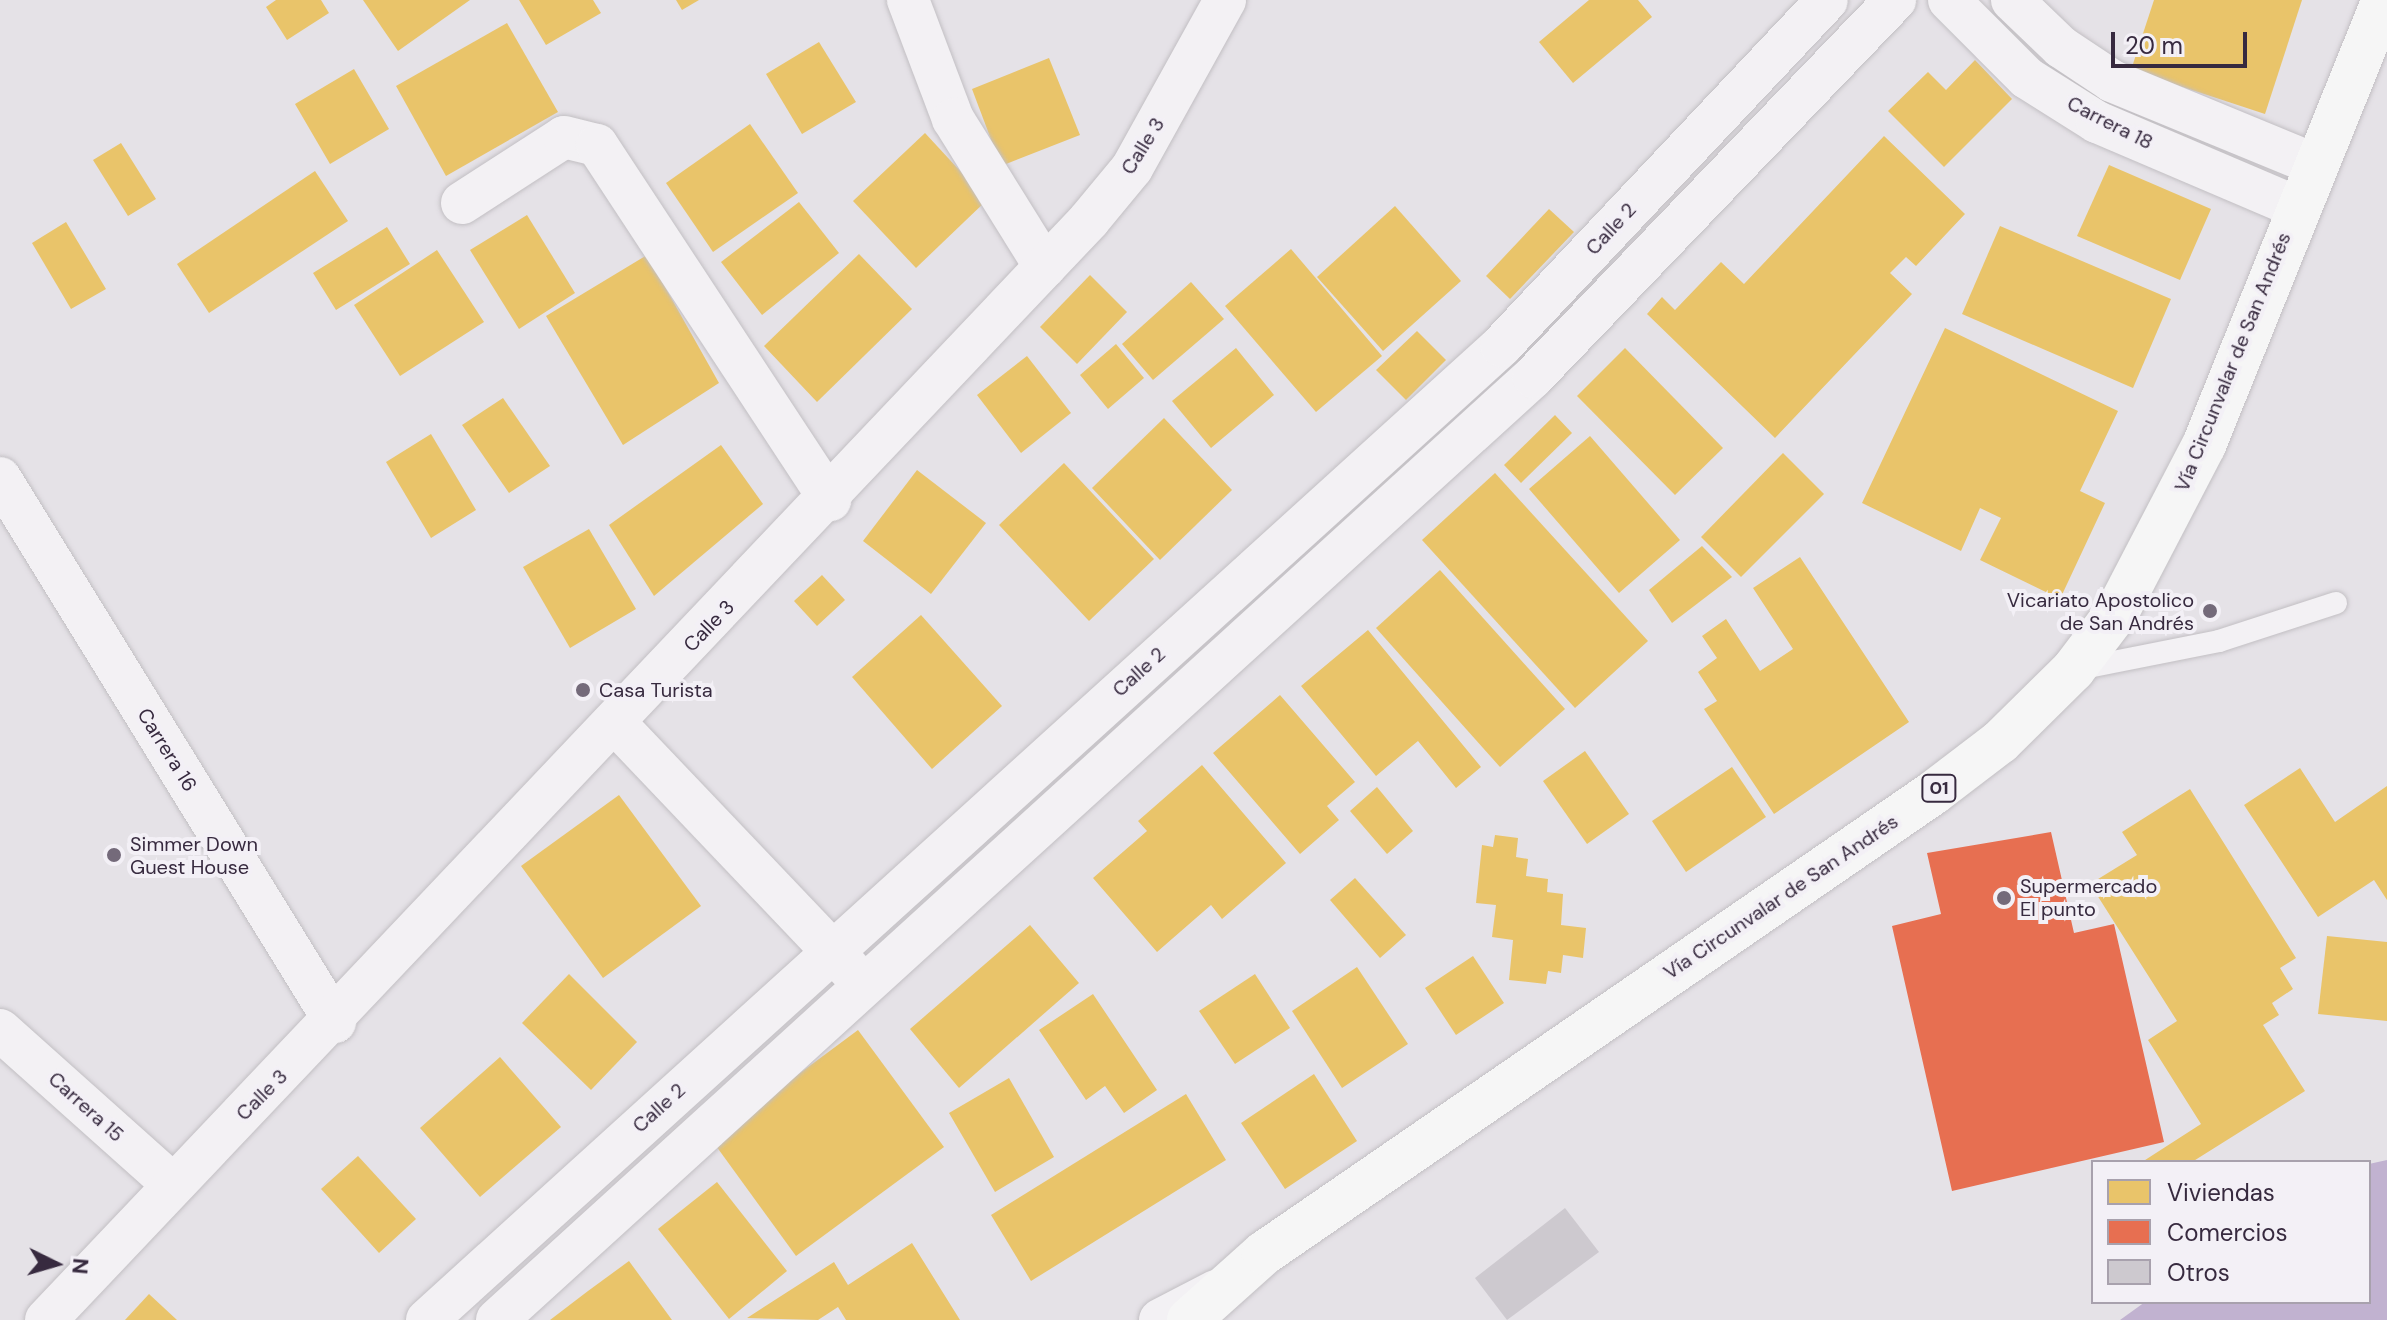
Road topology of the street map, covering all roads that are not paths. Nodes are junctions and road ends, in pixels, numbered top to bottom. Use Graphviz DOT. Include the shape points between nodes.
graph roads {
  1 [pos="908,0"];
  2 [pos="1225,0"];
  3 [pos="1827,0"];
  4 [pos="1895,0"];
  5 [pos="1949,0"];
  6 [pos="2012,0"];
  7 [pos="2384,0"];
  8 [pos="2313,164"];
  9 [pos="462,203"];
  10 [pos="2296,207"];
  11 [pos="1045,267"];
  12 [pos="1501,346"];
  13 [pos="1533,377"];
  14 [pos="0,478"];
  15 [pos="830,500"];
  16 [pos="2336,603"];
  17 [pos="2073,670"];
  18 [pos="615,723"];
  19 [pos="831,950"];
  20 [pos="865,985"];
  21 [pos="335,1022"];
  22 [pos="0,1030"];
  23 [pos="172,1184"];
  24 [pos="1202,1306"];
  25 [pos="46,1320"];
  26 [pos="427,1320"];
  27 [pos="497,1320"];
  28 [pos="1160,1320"];
  1 -- 11 [label="street" via="953,119"];
  2 -- 11 [label="street, Calle 3" via="1132,168"];
  3 -- 12 [label="street, Calle 2"];
  4 -- 13 [label="street"];
  5 -- 10 [label="street, Carrera 18" via="2027,78 2097,122"];
  6 -- 8 [label="street, Carrera 18" via="2061,47 2112,81"];
  7 -- 8 [label="highway, Vía Circunvalar de San Andrés / 01"];
  8 -- 10 [label="highway, Vía Circunvalar de San Andrés / 01"];
  9 -- 15 [label="street" via="564,137 597,145"];
  10 -- 17 [label="highway, Vía Circunvalar de San Andrés / 01" via="2204,445 2117,612"];
  11 -- 15 [label="street, Calle 3"];
  12 -- 13 [label="street"];
  12 -- 19 [label="street, Calle 2"];
  13 -- 20 [label="street"];
  14 -- 21 [label="street, Carrera 16"];
  15 -- 18 [label="street, Calle 3"];
  16 -- 17 [label="lane" via="2219,641"];
  17 -- 24 [label="highway, Vía Circunvalar de San Andrés / 01" via="2000,742 1933,793"];
  18 -- 19 [label="street"];
  18 -- 21 [label="street, Calle 3"];
  19 -- 20 [label="street"];
  19 -- 26 [label="street, Calle 2"];
  20 -- 27 [label="street"];
  21 -- 23 [label="street, Calle 3"];
  22 -- 23 [label="street, Carrera 15"];
  23 -- 25 [label="street, Calle 3"];
  24 -- 28 [label="street"];
}
